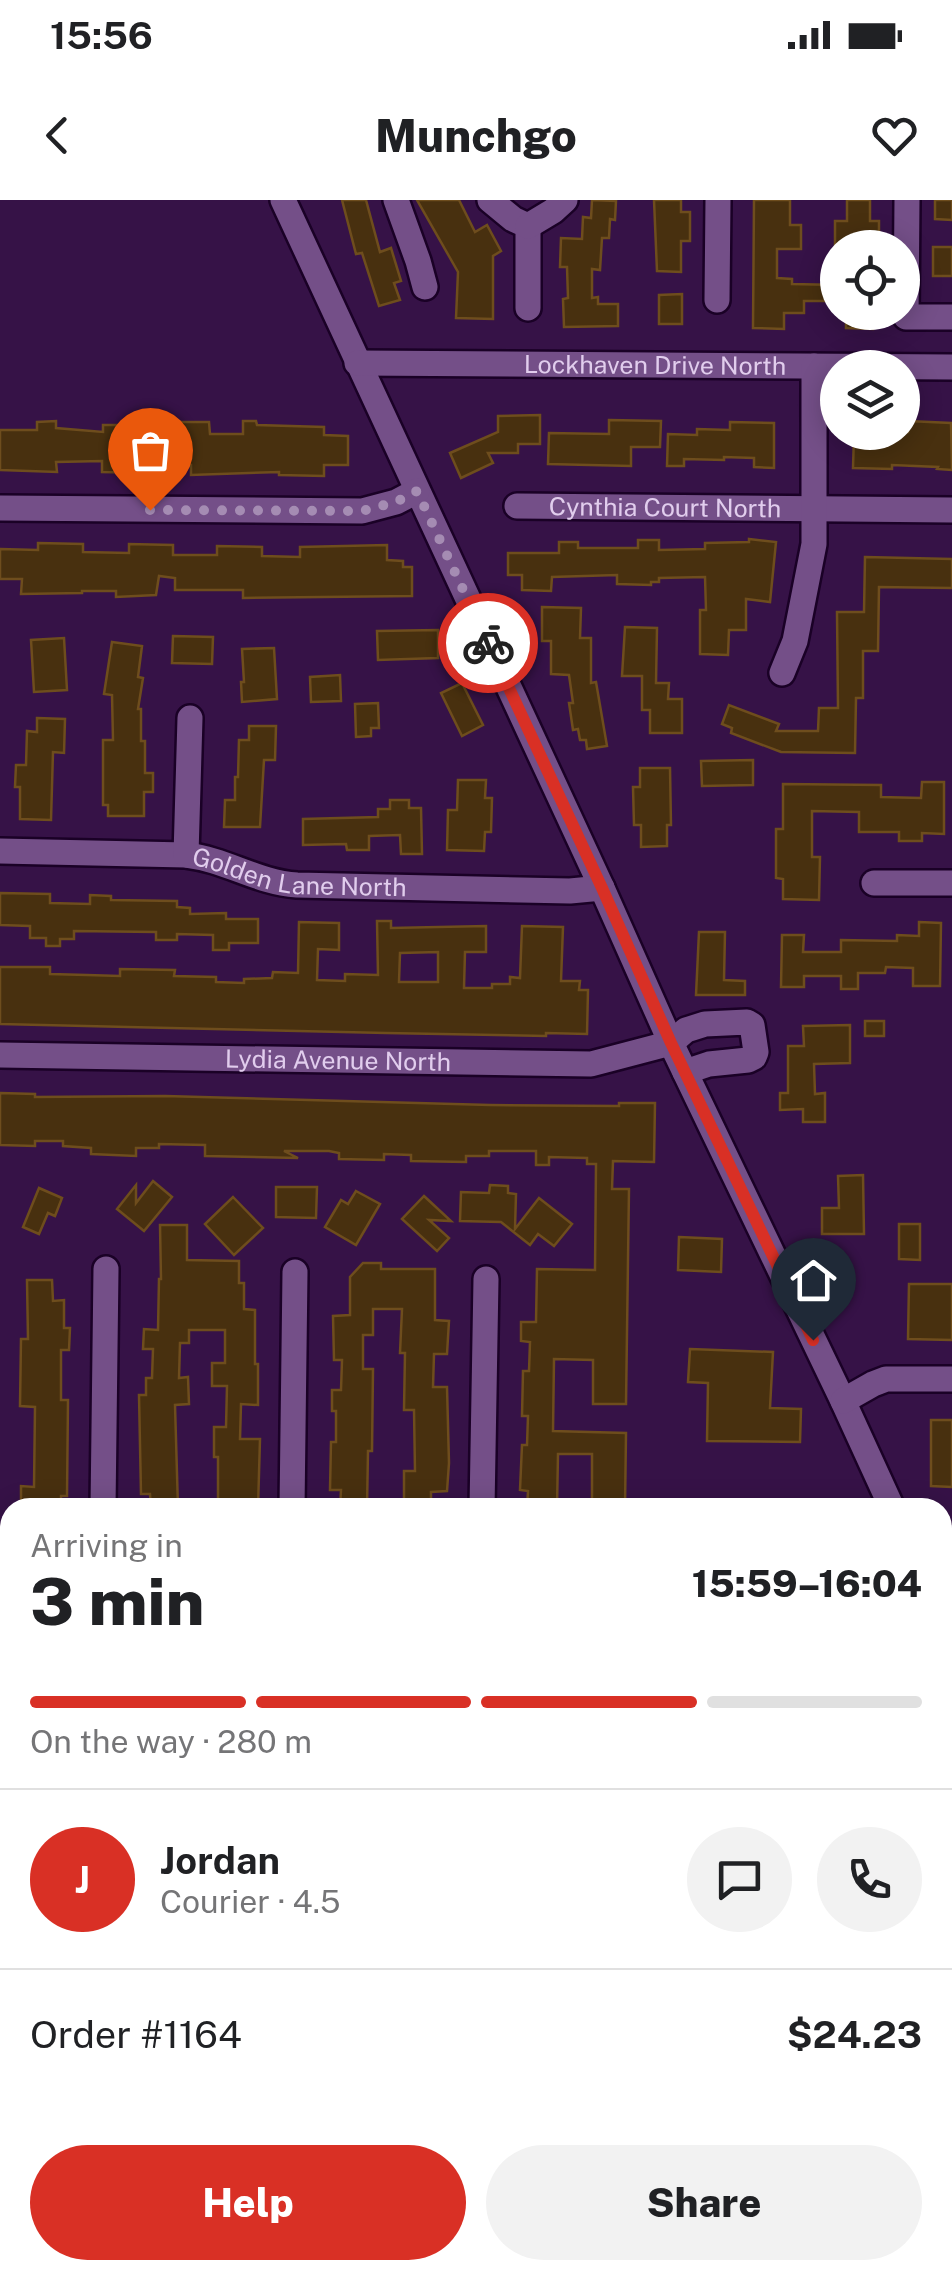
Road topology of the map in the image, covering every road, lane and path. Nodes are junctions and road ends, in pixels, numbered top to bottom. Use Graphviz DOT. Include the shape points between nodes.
graph roads {
  1 [pos="283,200"];
  2 [pos="396,200"];
  3 [pos="490,200"];
  4 [pos="565,200"];
  5 [pos="718,200"];
  6 [pos="907,200"];
  7 [pos="528,226"];
  8 [pos="425,287"];
  9 [pos="717,300"];
  10 [pos="528,308"];
  11 [pos="952,317"];
  12 [pos="357,363"];
  13 [pos="814,366"];
  14 [pos="952,367"];
  15 [pos="417,491"];
  16 [pos="517,506"];
  17 [pos="0,508"];
  18 [pos="812,509"];
  19 [pos="952,510"];
  20 [pos="782,673"];
  21 [pos="190,718"];
  22 [pos="0,851"];
  23 [pos="186,855"];
  24 [pos="874,883"];
  25 [pos="952,884"];
  26 [pos="602,888"];
  27 [pos="671,1043"];
  28 [pos="0,1055"];
  29 [pos="685,1072"];
  30 [pos="106,1268"];
  31 [pos="296,1272"];
  32 [pos="486,1278"];
  33 [pos="952,1379"];
  34 [pos="843,1400"];
  35 [pos="103,1498"];
  36 [pos="292,1498"];
  37 [pos="482,1498"];
  38 [pos="887,1498"];
  1 -- 12 [label="street"];
  2 -- 8 [label="street"];
  3 -- 7 [label="street"];
  4 -- 7 [label="street"];
  5 -- 9 [label="street"];
  6 -- 11 [label="street" via="906,317"];
  7 -- 10 [label="street"];
  12 -- 13 [label="street, Lockhaven Drive North"];
  12 -- 15 [label="street"];
  13 -- 14 [label="street, Lockhaven Drive North"];
  13 -- 18 [label="street"];
  15 -- 17 [label="street" via="362,511"];
  15 -- 26 [label="street"];
  16 -- 18 [label="street, Cynthia Court North"];
  18 -- 19 [label="street, Cynthia Court North"];
  18 -- 20 [label="street" via="814,544 796,641"];
  21 -- 23 [label="street"];
  22 -- 23 [label="street, Golden Lane North"];
  23 -- 26 [label="street, Golden Lane North" via="275,884"];
  24 -- 25 [label="street"];
  26 -- 27 [label="street"];
  27 -- 28 [label="street, Lydia Avenue North" via="592,1064"];
  27 -- 29 [label="street"];
  27 -- 29 [label="street, Lydia Avenue North" via="704,1024 752,1025 754,1057"];
  29 -- 34 [label="street"];
  30 -- 35 [label="street"];
  31 -- 36 [label="street"];
  32 -- 37 [label="street"];
  33 -- 34 [label="street" via="886,1380"];
  34 -- 38 [label="street"];
}
